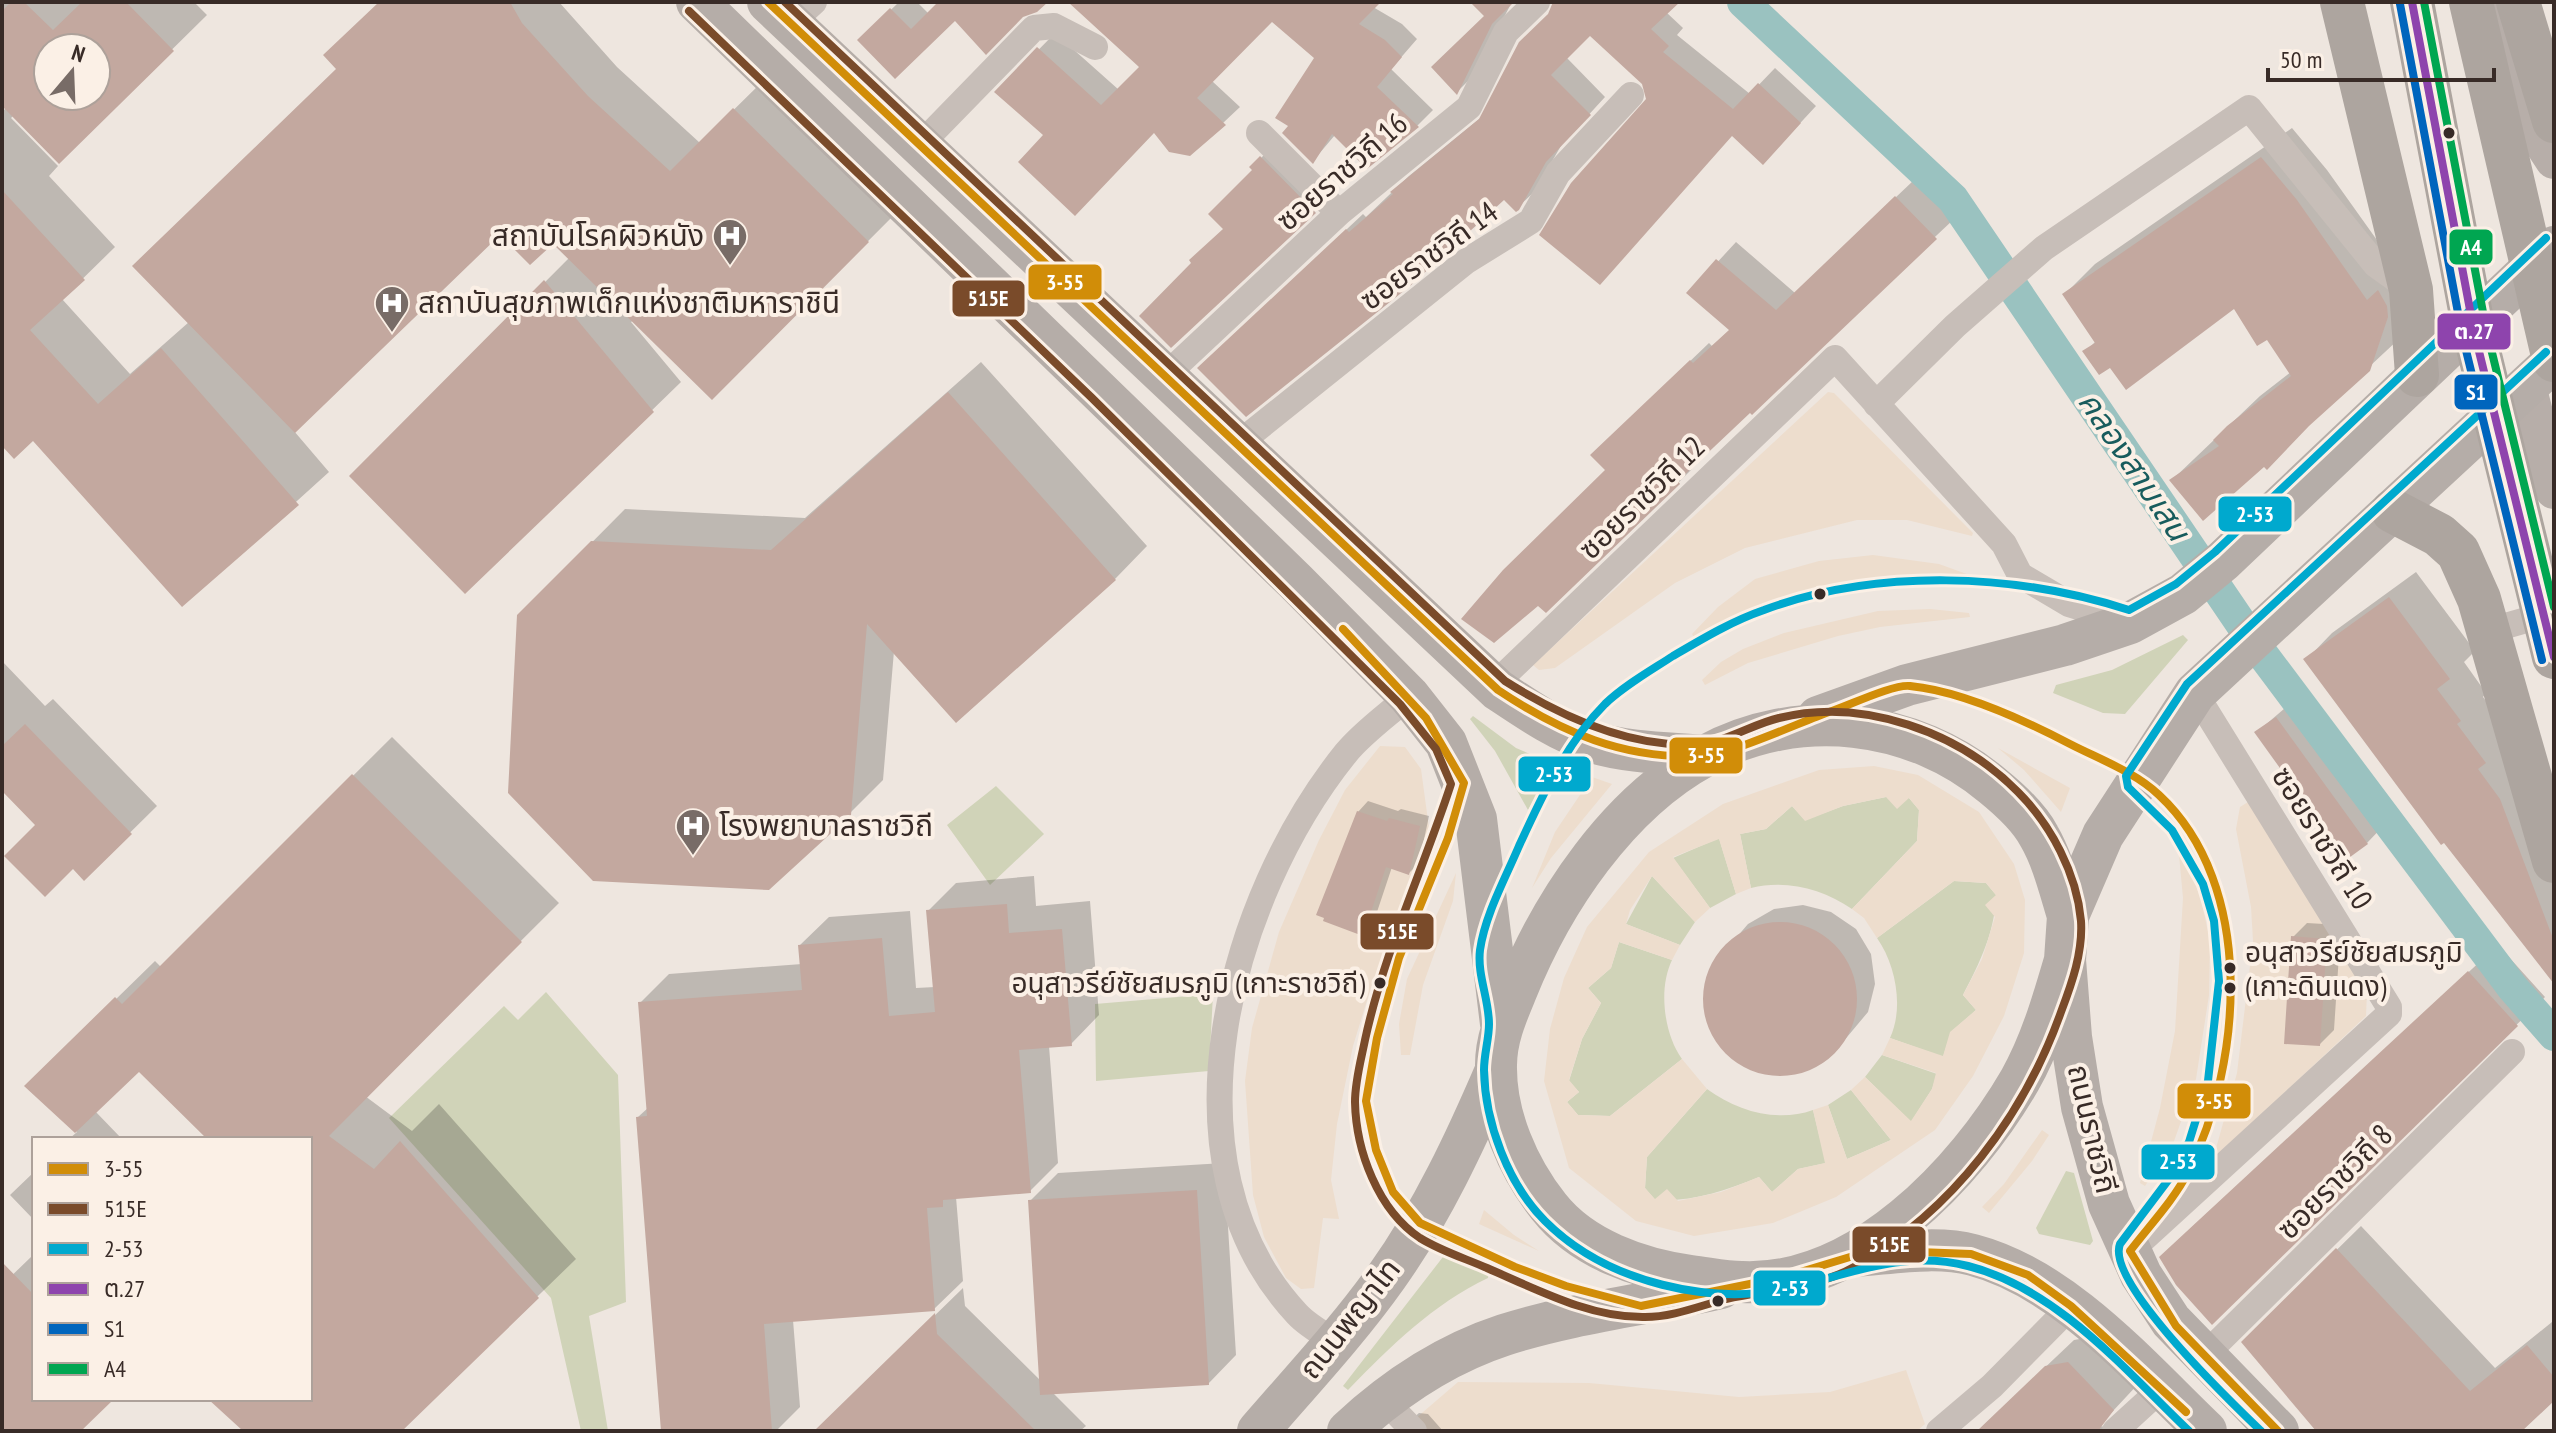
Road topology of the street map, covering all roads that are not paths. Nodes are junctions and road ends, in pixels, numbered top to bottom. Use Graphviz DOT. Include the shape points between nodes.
graph roads {
  1 [pos="697,2"];
  2 [pos="1537,2"];
  3 [pos="2342,2"];
  4 [pos="2412,2"];
  5 [pos="2471,2"];
  6 [pos="2497,2"];
  7 [pos="2518,2"];
  8 [pos="791,9"];
  9 [pos="1095,47"];
  10 [pos="1631,95"];
  11 [pos="2554,121"];
  12 [pos="1259,133"];
  13 [pos="920,145"];
  14 [pos="2554,160"];
  15 [pos="1339,213"];
  16 [pos="2554,247"];
  17 [pos="2411,290"];
  18 [pos="2545,369"];
  19 [pos="1166,375"];
  20 [pos="2417,375"];
  21 [pos="1876,404"];
  22 [pos="1238,444"];
  23 [pos="2554,490"];
  24 [pos="2393,511"];
  25 [pos="2554,612"];
  26 [pos="2130,623"];
  27 [pos="2488,631"];
  28 [pos="2554,657"];
  29 [pos="1493,686"];
  30 [pos="2195,693"];
  31 [pos="1409,696"];
  32 [pos="1792,727"];
  33 [pos="1705,756"];
  34 [pos="2548,844"];
  35 [pos="2068,916"];
  36 [pos="2065,960"];
  37 [pos="1501,1028"];
  38 [pos="2512,1052"];
  39 [pos="1496,1070"];
  40 [pos="2139,1243"];
  41 [pos="1850,1257"];
  42 [pos="1745,1283"];
  43 [pos="2071,1306"];
  44 [pos="1336,1342"];
  45 [pos="2203,1357"];
  46 [pos="2161,1389"];
  47 [pos="1385,1401"];
  48 [pos="1258,1431"];
  49 [pos="1348,1431"];
  50 [pos="1414,1431"];
  51 [pos="1939,1431"];
  52 [pos="2115,1431"];
  53 [pos="2206,1431"];
  54 [pos="2278,1431"];
  1 -- 31 [label="main road"];
  2 -- 15 [label="street, ซอยราชวิถี 16" via="1506,32 1469,107"];
  3 -- 17 [label="highway"];
  4 -- 28 [label="highway" via="2474,331"];
  5 -- 18 [label="highway"];
  6 -- 14 [label="street" via="2537,134"];
  7 -- 11 [label="highway"];
  8 -- 13 [label="main road"];
  9 -- 13 [label="street" via="1054,26 1034,28"];
  10 -- 22 [label="street, ซอยราชวิถี 14" via="1558,173 1531,221 1465,262"];
  12 -- 15 [label="street"];
  13 -- 19 [label="main road"];
  15 -- 19 [label="street, ซอยราชวิถี 16"];
  16 -- 20 [label="main road"];
  17 -- 20 [label="highway"];
  17 -- 21 [label="street" via="2376,265 2249,108 2044,248"];
  18 -- 23 [label="street"];
  18 -- 24 [label="main road"];
  19 -- 22 [label="main road"];
  20 -- 26 [label="main road" via="2223,561 2183,594"];
  21 -- 26 [label="street" via="2004,544 2020,575 2069,604"];
  21 -- 29 [label="street, ซอยราชวิถี 12" via="1835,358"];
  22 -- 29 [label="main road"];
  24 -- 27 [label="highway" via="2439,535 2458,552"];
  24 -- 30 [label="main road"];
  25 -- 27 [label="street"];
  26 -- 32 [label="main road" via="1907,685"];
  27 -- 34 [label="highway"];
  29 -- 33 [label="main road" via="1546,722 1592,742"];
  30 -- 35 [label="main road" via="2103,835"];
  30 -- 40 [label="street, ซอยราชวิถี 10" via="2389,1014"];
  31 -- 37 [label="main road" via="1446,743 1476,819"];
  31 -- 44 [label="street" via="1347,751 1300,819 1255,912 1231,984 1218,1080 1233,1197 1248,1244 1299,1317"];
  32 -- 33 [label="main road"];
  32 -- 35 [label="main road" via="1859,725 1906,736 1968,765 2039,834"];
  33 -- 37 [label="main road" via="1636,809 1598,850 1556,908"];
  35 -- 36 [label="main road"];
  36 -- 41 [label="main road" via="2040,1037 1991,1125 1916,1210"];
  36 -- 45 [label="main road, ถนนราชวิถี" via="2082,1107 2109,1204 2155,1299"];
  37 -- 39 [label="main road"];
  38 -- 45 [label="street, ซอยราชวิถี 8"];
  39 -- 42 [label="main road" via="1504,1123 1523,1169 1550,1209 1582,1239 1677,1274"];
  39 -- 44 [label="main road, ถนนพญาไท" via="1420,1223 1390,1273"];
  41 -- 42 [label="main road"];
  41 -- 43 [label="main road" via="1971,1254 2028,1275"];
  42 -- 47 [label="main road" via="1504,1335 1442,1361"];
  43 -- 46 [label="main road"];
  43 -- 51 [label="street"];
  44 -- 48 [label="main road, ถนนพญาไท"];
  45 -- 54 [label="main road, ถนนราชวิถี"];
  46 -- 52 [label="street"];
  46 -- 53 [label="main road"];
  47 -- 49 [label="main road"];
  47 -- 50 [label="street"];
}
